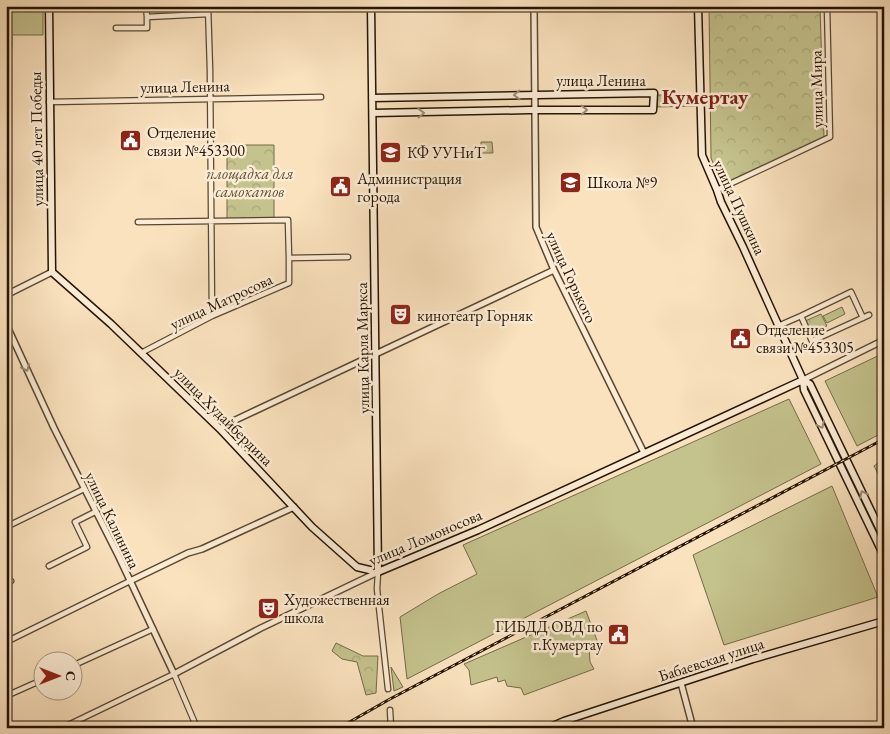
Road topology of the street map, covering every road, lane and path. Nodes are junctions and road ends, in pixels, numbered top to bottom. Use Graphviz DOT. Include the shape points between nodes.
graph roads {
  1 [pos="49,6"];
  2 [pos="146,6"];
  3 [pos="208,6"];
  4 [pos="371,6"];
  5 [pos="534,6"];
  6 [pos="698,6"];
  7 [pos="827,6"];
  8 [pos="208,14"];
  9 [pos="147,17"];
  10 [pos="116,28"];
  11 [pos="535,95"];
  12 [pos="321,97"];
  13 [pos="372,98"];
  14 [pos="210,99"];
  15 [pos="49,102"];
  16 [pos="535,110"];
  17 [pos="373,113"];
  18 [pos="717,190"];
  19 [pos="211,220"];
  20 [pos="138,222"];
  21 [pos="348,257"];
  22 [pos="289,258"];
  23 [pos="554,270"];
  24 [pos="52,272"];
  25 [pos="6,295"];
  26 [pos="869,315"];
  27 [pos="212,316"];
  28 [pos="801,316"];
  29 [pos="863,318"];
  30 [pos="6,324"];
  31 [pos="778,326"];
  32 [pos="884,340"];
  33 [pos="141,353"];
  34 [pos="376,354"];
  35 [pos="803,380"];
  36 [pos="220,429"];
  37 [pos="644,454"];
  38 [pos="84,489"];
  39 [pos="294,507"];
  40 [pos="95,512"];
  41 [pos="6,527"];
  42 [pos="884,538"];
  43 [pos="884,556"];
  44 [pos="49,566"];
  45 [pos="378,572"];
  46 [pos="130,581"];
  47 [pos="884,621"];
  48 [pos="153,630"];
  49 [pos="6,642"];
  50 [pos="82,662"];
  51 [pos="174,674"];
  52 [pos="681,683"];
  53 [pos="32,684"];
  54 [pos="388,689"];
  55 [pos="6,696"];
  56 [pos="390,710"];
  57 [pos="62,728"];
  58 [pos="197,728"];
  59 [pos="391,728"];
  60 [pos="548,728"];
  61 [pos="693,728"];
  1 -- 15 [label="main road, улица 40 лет Победы"];
  2 -- 9 [label="street"];
  3 -- 8 [label="street"];
  4 -- 13 [label="main road, улица Карла Маркса"];
  5 -- 11 [label="street, улица Горького"];
  6 -- 18 [label="main road, улица Пушкина" via="702,156"];
  7 -- 18 [label="street, улица Мира" via="830,137"];
  8 -- 9 [label="street"];
  8 -- 14 [label="street"];
  9 -- 10 [label="street" via="147,28"];
  11 -- 13 [label="main road, улица Ленина, one-way"];
  11 -- 16 [label="street, улица Горького"];
  16 -- 11 [label="main road, улица Ленина, one-way" via="653,110 654,93"];
  12 -- 14 [label="street, улица Ленина"];
  13 -- 17 [label="main road, улица Карла Маркса"];
  14 -- 15 [label="street, улица Ленина"];
  14 -- 19 [label="street"];
  15 -- 24 [label="main road, улица 40 лет Победы"];
  17 -- 16 [label="main road, улица Ленина, one-way"];
  16 -- 23 [label="street, улица Горького" via="536,226"];
  17 -- 34 [label="main road, улица Карла Маркса"];
  18 -- 31 [label="main road, улица Пушкина"];
  19 -- 20 [label="street"];
  19 -- 22 [label="street, улица Матросова" via="288,220"];
  19 -- 27 [label="street"];
  21 -- 22 [label="street, улица Матросова"];
  22 -- 27 [label="street, улица Матросова" via="288,283"];
  23 -- 34 [label="street"];
  23 -- 37 [label="street, улица Горького"];
  24 -- 25 [label="street"];
  24 -- 33 [label="main road, улица Худайбердина"];
  26 -- 29 [label="street"];
  27 -- 33 [label="street, улица Матросова"];
  28 -- 29 [label="street" via="812,341"];
  28 -- 29 [label="street" via="851,292"];
  28 -- 31 [label="street"];
  30 -- 38 [label="street, улица Калинина, one-way"];
  31 -- 35 [label="main road, улица Пушкина"];
  32 -- 35 [label="street"];
  33 -- 36 [label="main road, улица Худайбердина"];
  34 -- 36 [label="street"];
  34 -- 45 [label="main road, улица Карла Маркса"];
  35 -- 37 [label="main road, улица Ломоносова"];
  42 -- 35 [label="main road, улица Пушкина, one-way" via="810,384"];
  35 -- 43 [label="main road, улица Пушкина, one-way" via="804,390"];
  36 -- 39 [label="main road, улица Худайбердина"];
  37 -- 45 [label="main road, улица Ломоносова"];
  38 -- 40 [label="street, улица Калинина"];
  38 -- 41 [label="street"];
  39 -- 45 [label="main road, улица Худайбердина" via="357,567"];
  39 -- 46 [label="street"];
  40 -- 44 [label="street" via="74,522 87,548"];
  40 -- 46 [label="street, улица Калинина"];
  45 -- 51 [label="street, улица Ломоносова"];
  45 -- 54 [label="street, улица Карла Маркса"];
  46 -- 48 [label="street, улица Калинина"];
  46 -- 49 [label="street"];
  47 -- 52 [label="main road, Бабаевская улица"];
  48 -- 50 [label="street"];
  48 -- 51 [label="street, улица Калинина"];
  51 -- 57 [label="street, улица Ломоносова"];
  51 -- 58 [label="street, улица Калинина"];
  52 -- 60 [label="main road, Бабаевская улица"];
  52 -- 61 [label="street"];
  53 -- 55 [label="street"];
  56 -- 59 [label="street"];
}
